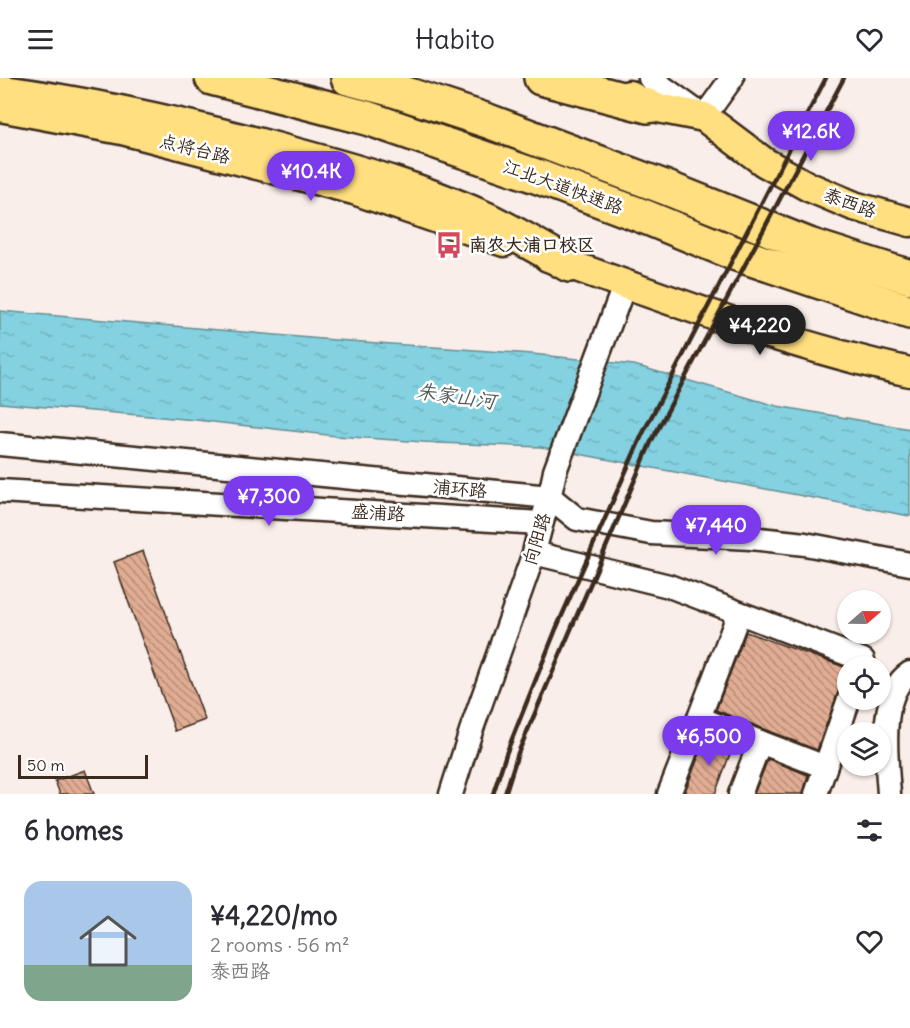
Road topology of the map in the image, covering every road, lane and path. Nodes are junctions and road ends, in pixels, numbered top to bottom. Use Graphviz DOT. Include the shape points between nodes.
graph roads {
  1 [pos="212,78"];
  2 [pos="348,78"];
  3 [pos="541,78"];
  4 [pos="596,78"];
  5 [pos="732,78"];
  6 [pos="0,92"];
  7 [pos="649,92"];
  8 [pos="0,107"];
  9 [pos="704,117"];
  10 [pos="910,222"];
  11 [pos="569,265"];
  12 [pos="910,277"];
  13 [pos="624,286"];
  14 [pos="910,312"];
  15 [pos="910,372"];
  16 [pos="0,444"];
  17 [pos="0,491"];
  18 [pos="550,497"];
  19 [pos="541,522"];
  20 [pos="534,553"];
  21 [pos="910,564"];
  22 [pos="740,613"];
  23 [pos="853,656"];
  24 [pos="910,673"];
  25 [pos="845,710"];
  26 [pos="699,718"];
  27 [pos="760,742"];
  28 [pos="825,767"];
  29 [pos="451,794"];
  30 [pos="669,794"];
  31 [pos="740,794"];
  32 [pos="816,794"];
  33 [pos="889,794"];
  1 -- 14 [label="highway, 江北大道快速路" via="367,118 648,218 731,252"];
  2 -- 12 [label="highway, 江北大道快速路" via="488,122 809,245"];
  3 -- 7 [label="highway"];
  4 -- 7 [label="main road"];
  5 -- 9 [label="street"];
  6 -- 11 [label="highway" via="182,126 350,170 486,219"];
  7 -- 9 [label="main road"];
  8 -- 11 [label="main road, 点将台路" via="122,130 354,190"];
  9 -- 10 [label="main road, 泰西路" via="764,162 809,187 854,206"];
  11 -- 13 [label="main road, 点将台路"];
  13 -- 15 [label="main road" via="765,333"];
  13 -- 18 [label="street, 向阳路" via="555,471"];
  16 -- 18 [label="street, 浦环路"];
  17 -- 19 [label="street, 盛浦路"];
  18 -- 19 [label="street, 向阳路"];
  18 -- 21 [label="street" via="577,519 651,533 805,544"];
  19 -- 20 [label="street, 向阳路"];
  20 -- 22 [label="street" via="669,586"];
  20 -- 29 [label="street, 向阳路"];
  22 -- 23 [label="street"];
  22 -- 26 [label="street"];
  24 -- 33 [label="street" via="892,694 890,703"];
  25 -- 28 [label="street"];
  26 -- 27 [label="street"];
  26 -- 30 [label="street"];
  27 -- 28 [label="street"];
  27 -- 31 [label="street"];
  28 -- 32 [label="street"];
}
